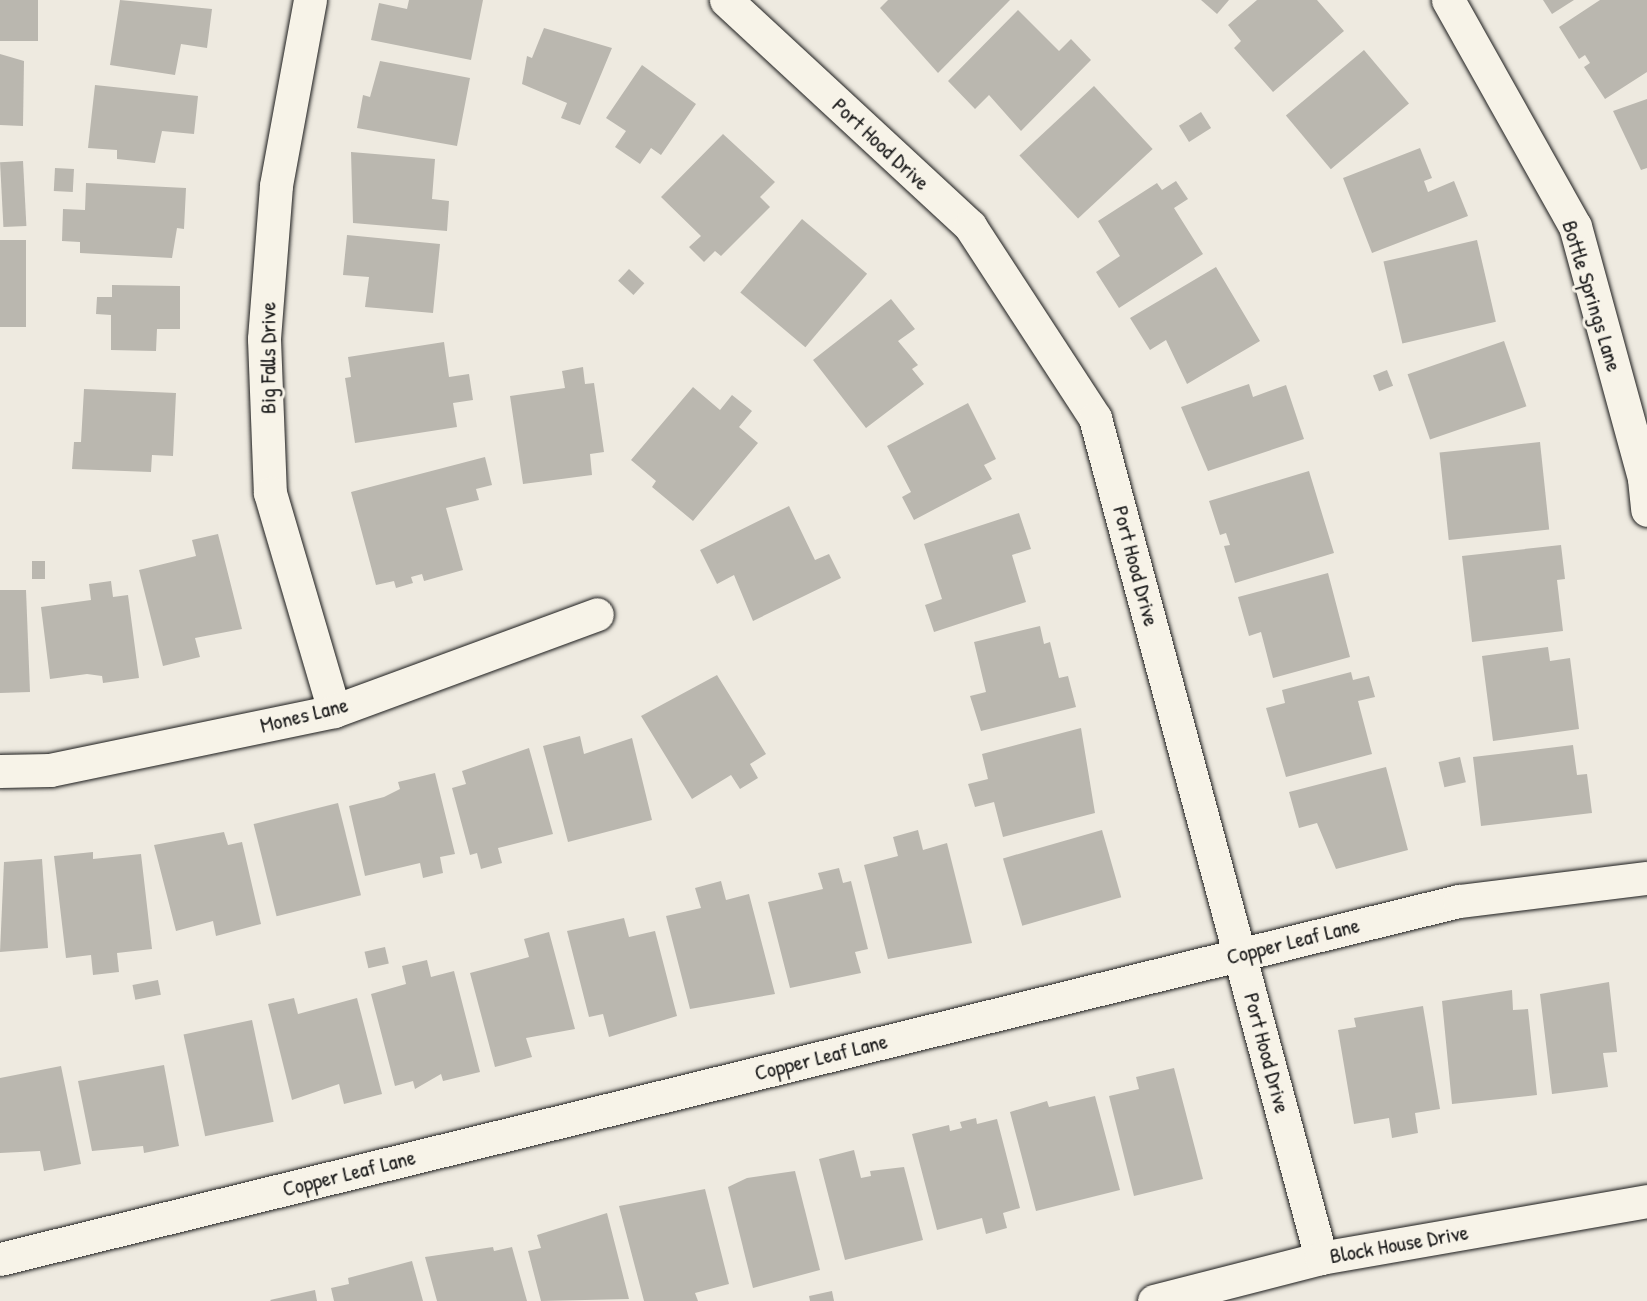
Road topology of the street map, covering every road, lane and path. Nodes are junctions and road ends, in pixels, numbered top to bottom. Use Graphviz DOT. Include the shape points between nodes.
graph roads {
  1 [pos="310,0"];
  2 [pos="726,0"];
  3 [pos="1448,0"];
  4 [pos="1646,489"];
  5 [pos="597,614"];
  6 [pos="334,711"];
  7 [pos="0,771"];
  8 [pos="1647,878"];
  9 [pos="1242,954"];
  10 [pos="1647,1202"];
  11 [pos="1320,1258"];
  12 [pos="0,1259"];
  13 [pos="1154,1301"];
  1 -- 6 [label="street, Big Falls Drive" via="276,186 264,339 270,493"];
  2 -- 9 [label="street, Port Hood Drive" via="970,226 1095,418"];
  3 -- 4 [label="street, Bottle Springs Lane" via="1575,226"];
  5 -- 6 [label="street, Mones Lane"];
  6 -- 7 [label="street, Mones Lane" via="50,770"];
  8 -- 9 [label="street, Copper Leaf Lane" via="1459,901"];
  9 -- 11 [label="street, Port Hood Drive"];
  9 -- 12 [label="street, Copper Leaf Lane"];
  10 -- 11 [label="street, Block House Drive"];
  11 -- 13 [label="street, Block House Drive"];
}
